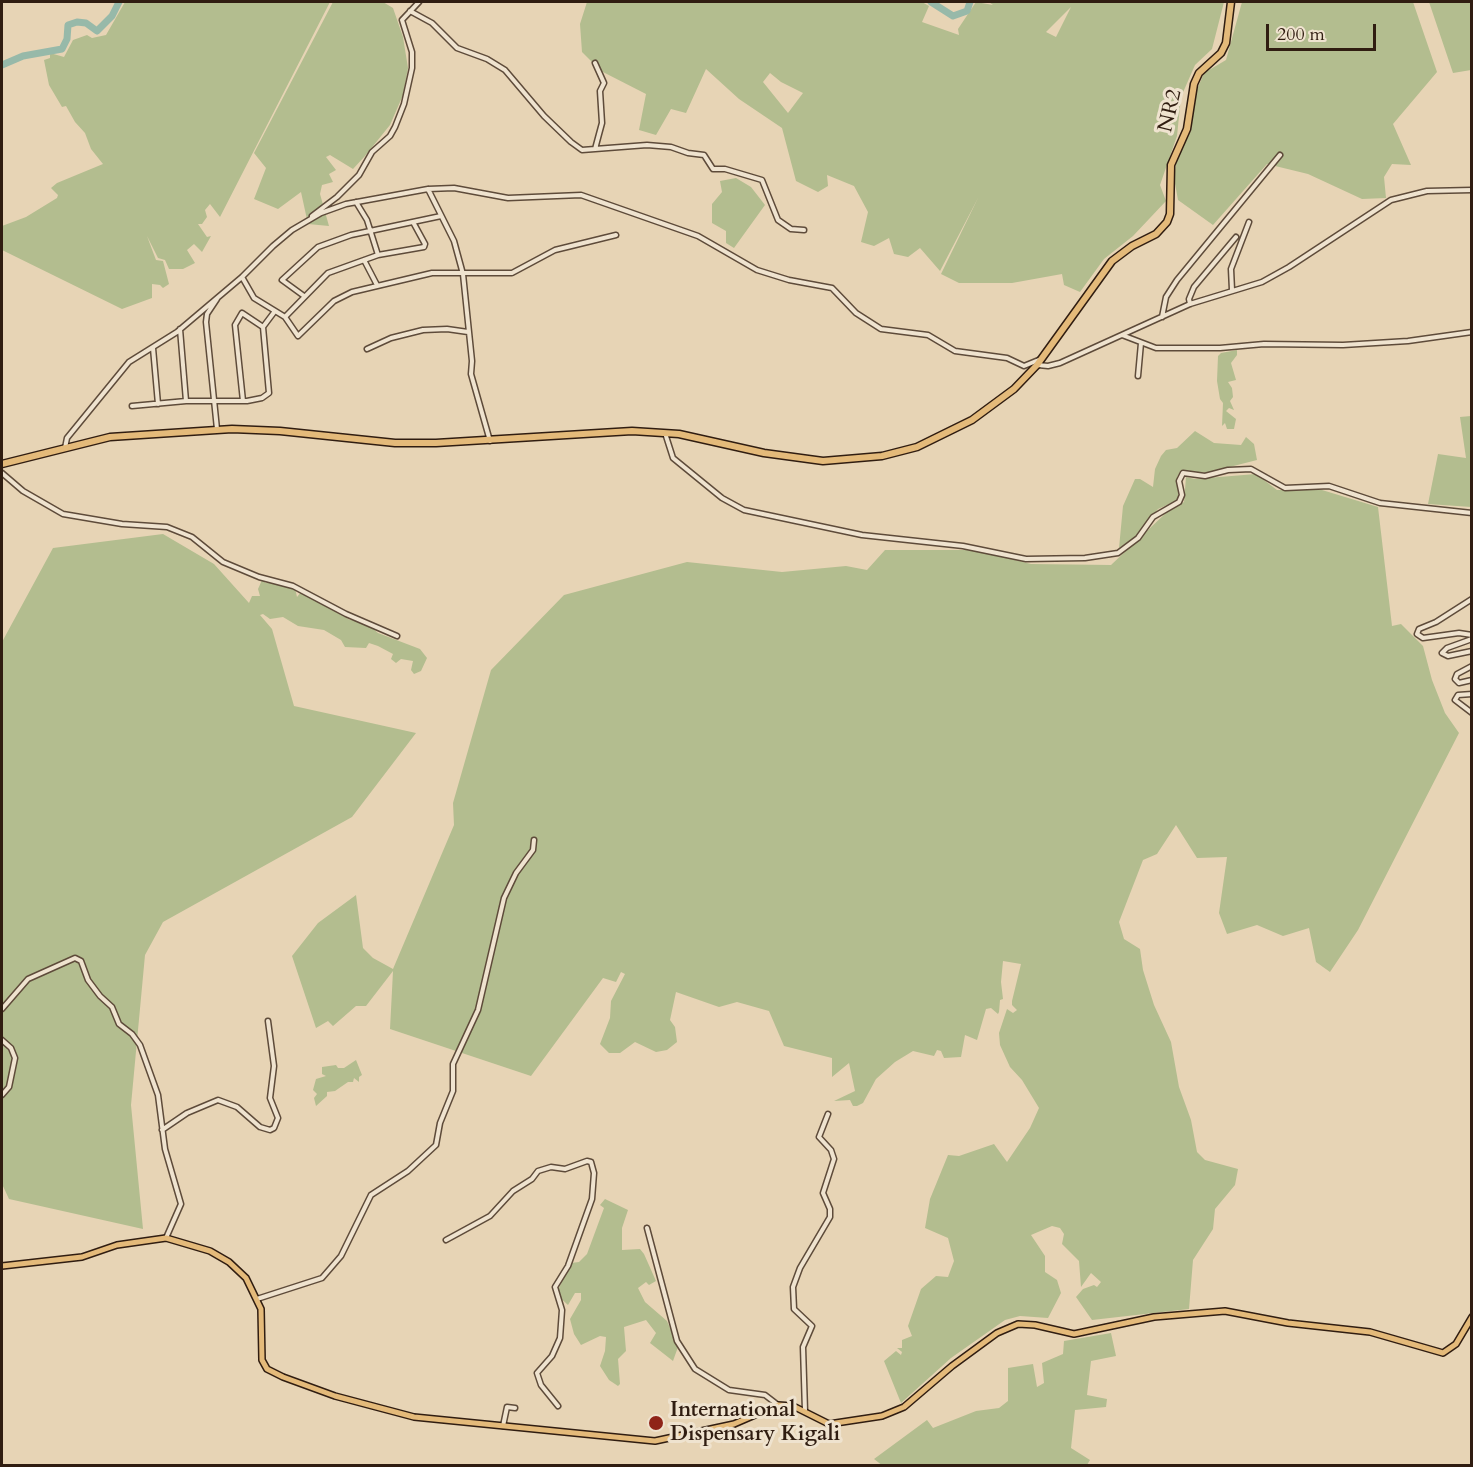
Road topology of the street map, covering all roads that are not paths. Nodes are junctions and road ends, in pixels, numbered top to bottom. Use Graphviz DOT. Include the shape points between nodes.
graph roads {
  1 [pos="419,2"];
  2 [pos="1231,2"];
  3 [pos="410,11"];
  4 [pos="595,63"];
  5 [pos="596,149"];
  6 [pos="1280,155"];
  7 [pos="428,189"];
  8 [pos="1472,190"];
  9 [pos="356,202"];
  10 [pos="441,216"];
  11 [pos="309,220"];
  12 [pos="413,222"];
  13 [pos="1249,222"];
  14 [pos="370,230"];
  15 [pos="804,230"];
  16 [pos="616,235"];
  17 [pos="1236,237"];
  18 [pos="378,255"];
  19 [pos="364,260"];
  20 [pos="463,274"];
  21 [pos="242,277"];
  22 [pos="376,285"];
  23 [pos="1232,290"];
  24 [pos="220,294"];
  25 [pos="304,296"];
  26 [pos="1190,304"];
  27 [pos="275,311"];
  28 [pos="285,316"];
  29 [pos="1161,318"];
  30 [pos="263,327"];
  31 [pos="180,329"];
  32 [pos="468,332"];
  33 [pos="1472,332"];
  34 [pos="1122,335"];
  35 [pos="1141,344"];
  36 [pos="153,348"];
  37 [pos="367,349"];
  38 [pos="1042,358"];
  39 [pos="1037,365"];
  40 [pos="1138,376"];
  41 [pos="186,401"];
  42 [pos="215,401"];
  43 [pos="243,401"];
  44 [pos="158,404"];
  45 [pos="132,406"];
  46 [pos="217,429"];
  47 [pos="665,433"];
  48 [pos="490,441"];
  49 [pos="65,449"];
  50 [pos="2,464"];
  51 [pos="2,473"];
  52 [pos="1472,513"];
  53 [pos="1472,600"];
  54 [pos="397,636"];
  55 [pos="1472,637"];
  56 [pos="1472,651"];
  57 [pos="1472,666"];
  58 [pos="1472,680"];
  59 [pos="1472,694"];
  60 [pos="1472,713"];
  61 [pos="534,840"];
  62 [pos="2,1010"];
  63 [pos="268,1021"];
  64 [pos="2,1040"];
  65 [pos="2,1095"];
  66 [pos="828,1114"];
  67 [pos="162,1130"];
  68 [pos="647,1228"];
  69 [pos="166,1238"];
  70 [pos="446,1240"];
  71 [pos="2,1266"];
  72 [pos="257,1299"];
  73 [pos="1472,1317"];
  74 [pos="778,1405"];
  75 [pos="558,1407"];
  76 [pos="515,1408"];
  77 [pos="805,1411"];
  78 [pos="503,1426"];
  1 -- 3 [label="street"];
  2 -- 38 [label="highway, NR2 / NR2" via="1226,43 1194,84 1187,129 1172,165 1170,214 1156,234 1112,261"];
  3 -- 5 [label="street" via="432,23 457,48 505,70 570,142 582,150"];
  3 -- 11 [label="street" via="402,20 412,52 412,68 395,127 372,152 359,175"];
  4 -- 5 [label="street" via="604,83 600,91 602,123"];
  5 -- 15 [label="street" via="666,146 704,155 713,169 762,180 778,220 791,229"];
  6 -- 29 [label="street" via="1178,280 1166,297"];
  7 -- 9 [label="street"];
  7 -- 10 [label="street"];
  7 -- 38 [label="street" via="454,188 508,198 575,194 588,197 698,236 757,270 832,288 856,313 881,329 928,335 955,351 1007,358 1024,366"];
  8 -- 23 [label="street" via="1427,191 1391,200 1283,271"];
  9 -- 11 [label="street"];
  9 -- 14 [label="street"];
  10 -- 12 [label="street"];
  10 -- 20 [label="street" via="454,241"];
  11 -- 21 [label="street" via="273,246"];
  12 -- 14 [label="street"];
  12 -- 18 [label="street" via="424,247"];
  13 -- 23 [label="street" via="1231,269"];
  14 -- 18 [label="street"];
  14 -- 25 [label="street" via="318,247 282,280"];
  16 -- 20 [label="street" via="555,250 512,273"];
  17 -- 26 [label="street" via="1194,287"];
  18 -- 19 [label="street"];
  19 -- 22 [label="street"];
  19 -- 25 [label="street" via="327,273"];
  20 -- 22 [label="street" via="432,273"];
  20 -- 32 [label="street"];
  21 -- 24 [label="street"];
  21 -- 27 [label="street" via="254,297"];
  22 -- 28 [label="street" via="339,297 298,336"];
  23 -- 26 [label="street"];
  24 -- 31 [label="street"];
  24 -- 42 [label="street" via="206,322"];
  25 -- 28 [label="street"];
  26 -- 29 [label="street"];
  27 -- 28 [label="street"];
  27 -- 30 [label="street"];
  29 -- 34 [label="street"];
  30 -- 43 [label="street" via="269,393"];
  30 -- 43 [label="street" via="242,313 235,324"];
  31 -- 36 [label="street"];
  31 -- 41 [label="street"];
  32 -- 37 [label="street" via="447,328 423,330"];
  32 -- 48 [label="street" via="471,374"];
  33 -- 35 [label="street" via="1343,345 1161,349"];
  34 -- 35 [label="street"];
  34 -- 39 [label="street" via="1060,363"];
  35 -- 40 [label="street"];
  36 -- 44 [label="street"];
  36 -- 49 [label="street" via="126,365 68,438"];
  38 -- 39 [label="highway, NR2"];
  39 -- 47 [label="highway, NR2" via="1001,400 972,420 917,447 882,456 804,460"];
  41 -- 42 [label="street"];
  41 -- 44 [label="street"];
  42 -- 43 [label="street"];
  42 -- 46 [label="street"];
  44 -- 45 [label="street"];
  46 -- 48 [label="highway, NR2" via="395,443"];
  46 -- 49 [label="highway, NR2" via="110,437"];
  47 -- 48 [label="highway, NR2" via="610,432"];
  47 -- 52 [label="street" via="673,458 722,498 744,510 862,535 963,546 1026,559 1118,553 1138,538 1162,510 1179,502 1183,474 1205,476 1251,469 1285,488 1329,486 1380,503"];
  49 -- 50 [label="highway, NR2"];
  51 -- 54 [label="street" via="23,491 63,514 86,520 167,527 192,537 223,562 293,586"];
  53 -- 55 [label="street" via="1417,634 1423,638 1459,633"];
  55 -- 56 [label="street" via="1442,652 1448,656"];
  57 -- 58 [label="street" via="1455,679 1459,683"];
  59 -- 60 [label="street" via="1458,695 1455,700"];
  61 -- 72 [label="street" via="531,855 516,873 504,898 477,1010 453,1064 453,1091 437,1143 408,1171 371,1195 341,1256 322,1278"];
  62 -- 67 [label="street" via="28,979 75,958 81,961 119,1024 140,1045 158,1095"];
  63 -- 67 [label="street" via="274,1066 270,1098 278,1118 274,1128 260,1127 231,1104 218,1100 187,1113"];
  64 -- 65 [label="street" via="15,1058 9,1087"];
  66 -- 77 [label="street" via="819,1137 833,1154 824,1193 830,1217 793,1287 794,1309 812,1326 803,1347"];
  67 -- 69 [label="street" via="181,1204"];
  68 -- 74 [label="street" via="676,1341 695,1369 729,1390 765,1395"];
  69 -- 71 [label="main road" via="117,1245 82,1257"];
  69 -- 72 [label="main road" via="210,1251 229,1262 246,1278"];
  70 -- 75 [label="street" via="490,1216 537,1171 591,1162 591,1199 568,1266 555,1287 562,1310 560,1338 552,1356 537,1373"];
  72 -- 78 [label="main road" via="262,1317 261,1351 267,1369 335,1396 414,1417"];
  73 -- 77 [label="main road" via="1456,1344 1443,1353 1370,1332 1225,1311 1154,1317 1074,1334 1018,1324 997,1333 897,1411 837,1425 820,1422"];
  74 -- 77 [label="main road"];
  74 -- 78 [label="main road" via="734,1424 655,1441"];
  76 -- 78 [label="street" via="507,1407"];
}
